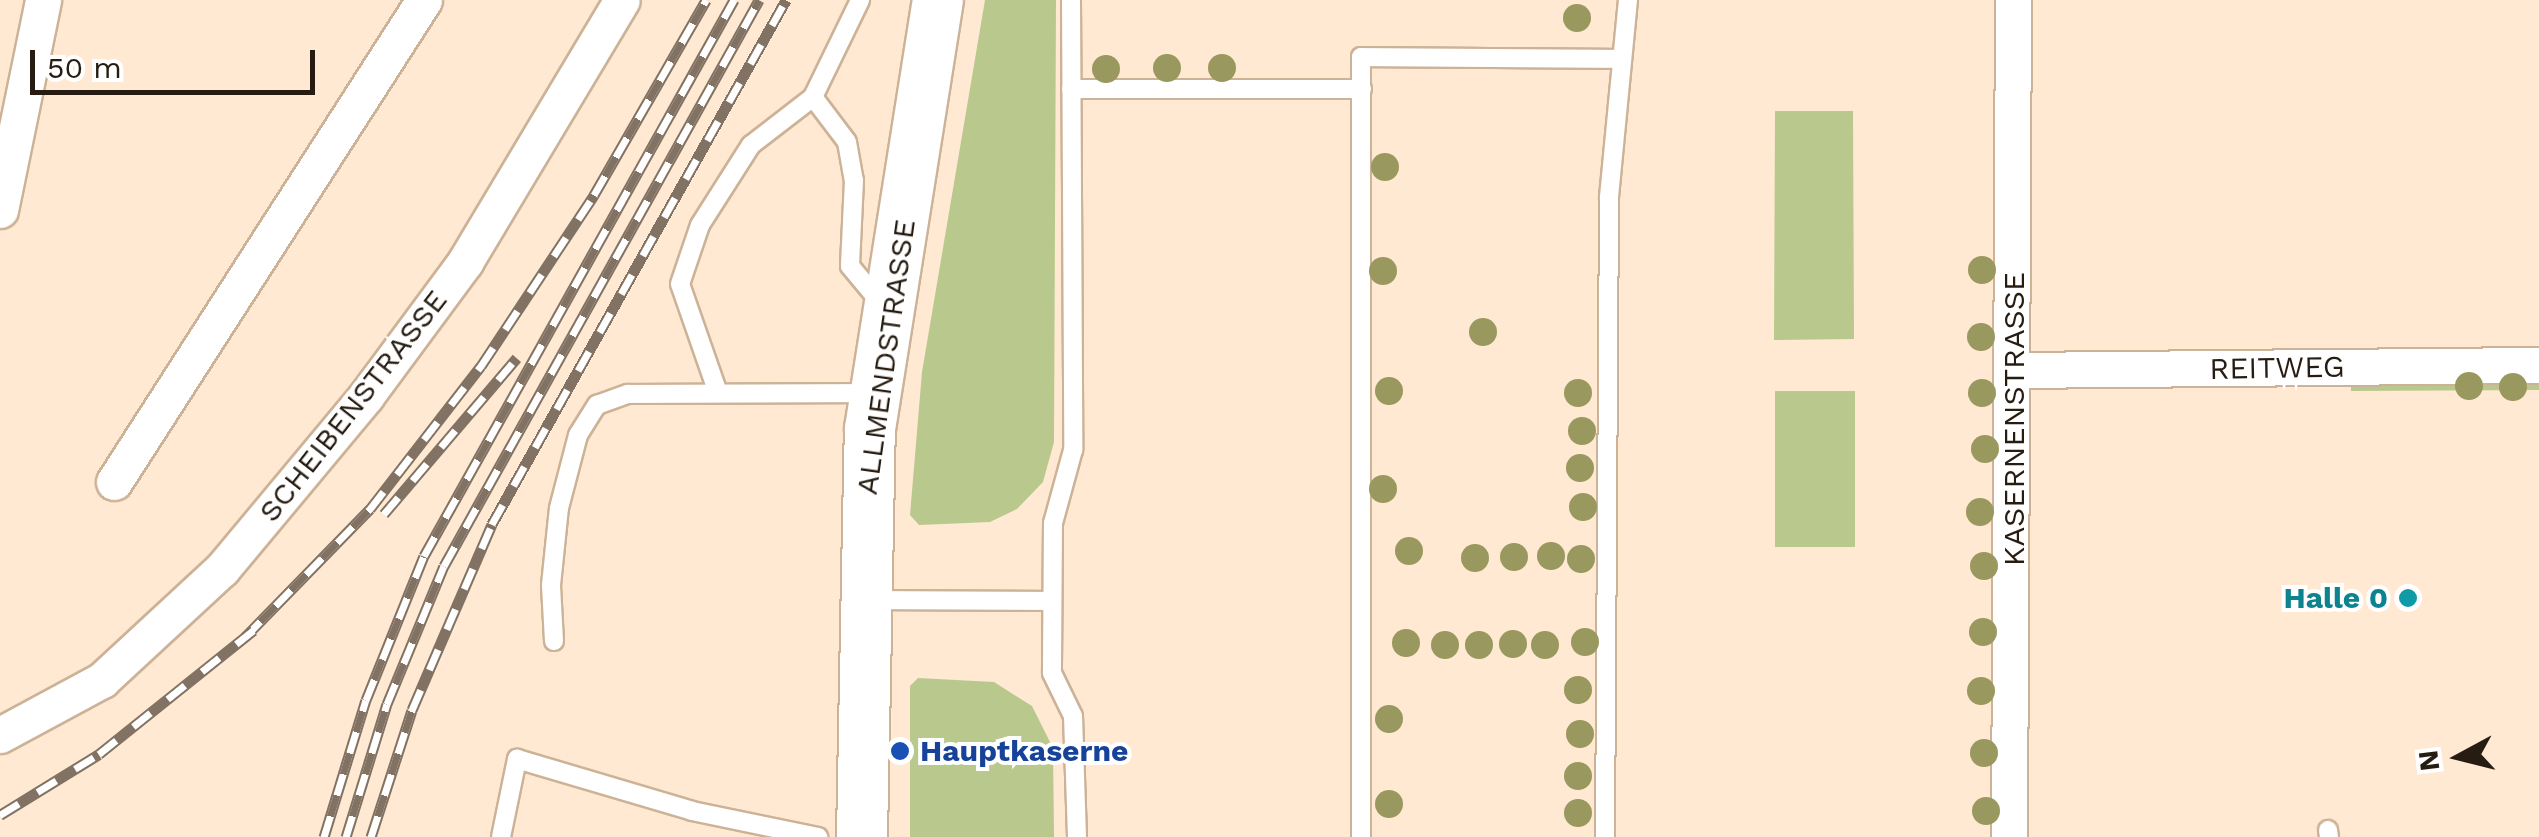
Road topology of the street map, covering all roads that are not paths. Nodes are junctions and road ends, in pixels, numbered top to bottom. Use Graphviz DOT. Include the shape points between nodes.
graph roads {
  1 [pos="44,0"];
  2 [pos="424,0"];
  3 [pos="622,0"];
  4 [pos="860,0"];
  5 [pos="938,0"];
  6 [pos="1071,0"];
  7 [pos="1628,0"];
  8 [pos="2014,0"];
  9 [pos="1621,59"];
  10 [pos="1071,89"];
  11 [pos="1362,89"];
  12 [pos="814,97"];
  13 [pos="0,210"];
  14 [pos="888,312"];
  15 [pos="2539,366"];
  16 [pos="2016,370"];
  17 [pos="718,393"];
  18 [pos="875,393"];
  19 [pos="114,482"];
  20 [pos="862,599"];
  21 [pos="1052,601"];
  22 [pos="554,641"];
  23 [pos="0,735"];
  24 [pos="501,837"];
  25 [pos="818,837"];
  26 [pos="862,837"];
  27 [pos="1077,837"];
  28 [pos="1361,837"];
  29 [pos="1605,837"];
  30 [pos="2009,837"];
  1 -- 13 [label="street"];
  2 -- 19 [label="street"];
  3 -- 23 [label="street, SCHEIBENSTRASSE" via="465,262 366,396 222,569 102,680"];
  4 -- 12 [label="lane"];
  5 -- 14 [label="main road, ALLMENDSTRASSE"];
  6 -- 10 [label="lane"];
  7 -- 9 [label="lane"];
  8 -- 16 [label="street, KASERNENSTRASSE"];
  9 -- 11 [label="lane" via="1362,57"];
  9 -- 29 [label="lane" via="1606,325"];
  10 -- 11 [label="lane"];
  10 -- 21 [label="lane" via="1072,450 1053,523"];
  11 -- 28 [label="lane"];
  12 -- 14 [label="lane" via="847,142 854,180 850,266"];
  12 -- 17 [label="lane" via="751,145 700,225 680,284"];
  14 -- 18 [label="main road, ALLMENDSTRASSE"];
  15 -- 16 [label="street, REITWEG"];
  16 -- 30 [label="street, KASERNENSTRASSE"];
  17 -- 18 [label="lane"];
  17 -- 22 [label="lane" via="628,394 596,405 586,419 557,521"];
  18 -- 20 [label="main road, ALLMENDSTRASSE"];
  20 -- 21 [label="lane"];
  20 -- 26 [label="main road, ALLMENDSTRASSE"];
  21 -- 27 [label="lane" via="1052,673 1073,716 1078,752"];
  24 -- 25 [label="lane" via="518,759 692,811"];
}
